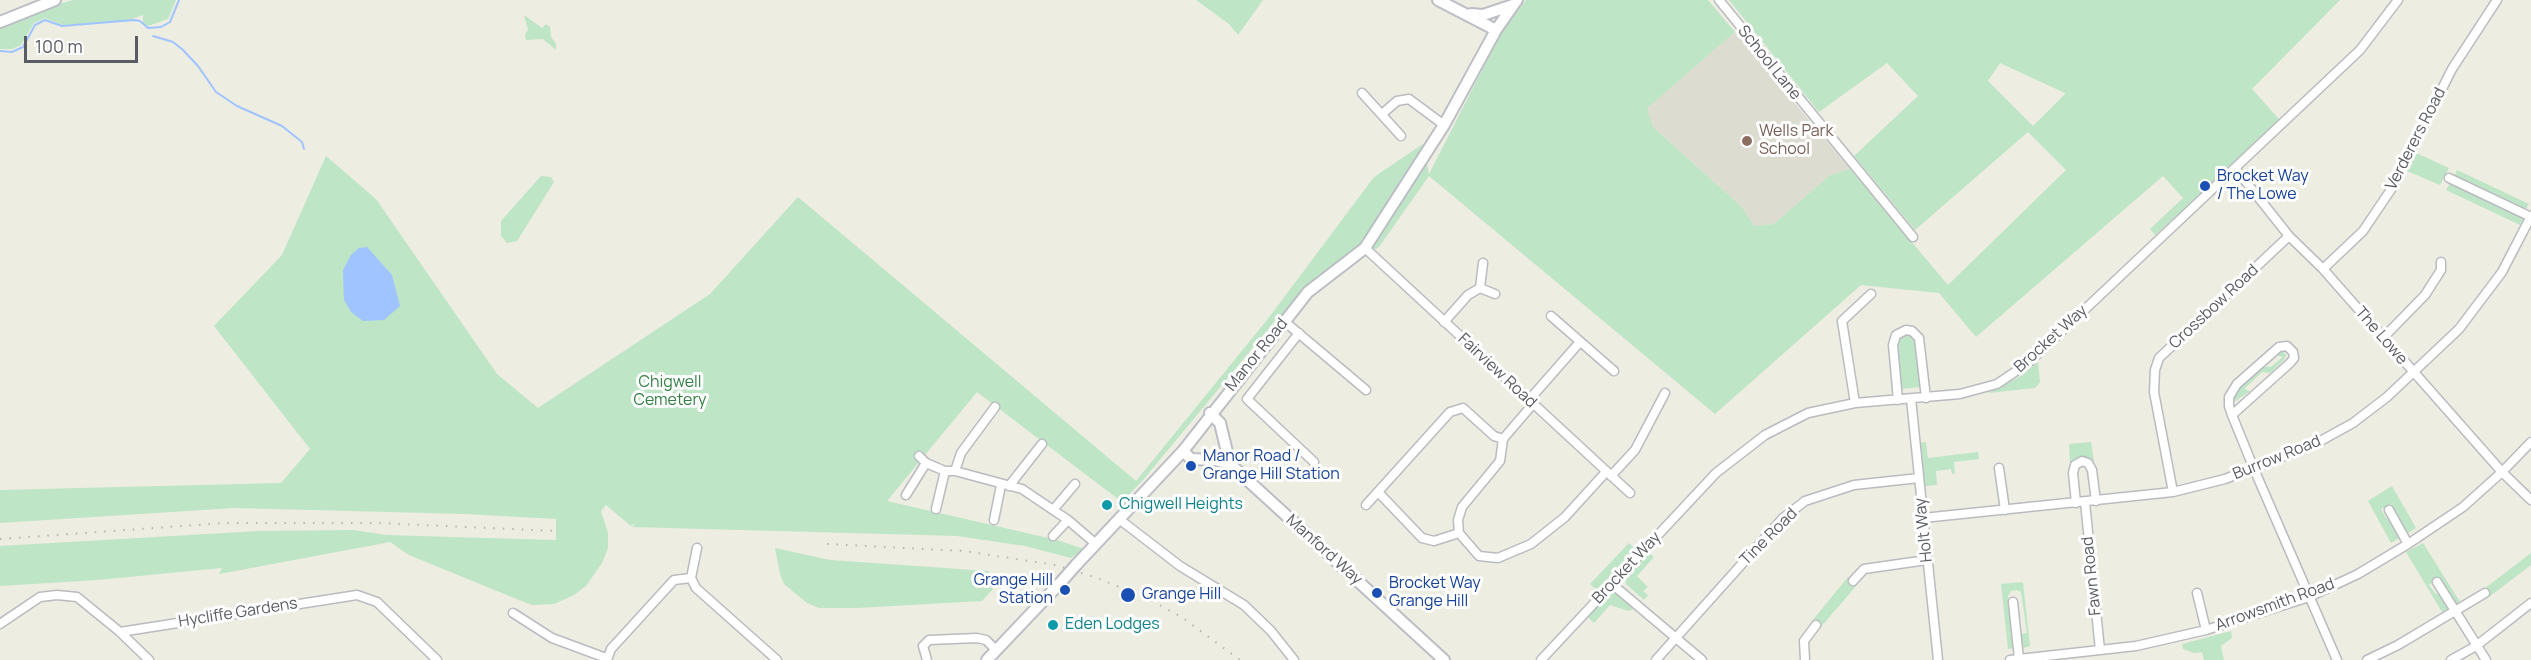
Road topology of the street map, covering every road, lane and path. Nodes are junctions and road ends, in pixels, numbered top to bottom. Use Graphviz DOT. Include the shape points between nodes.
graph roads {
  1 [pos="56,0"];
  2 [pos="1438,0"];
  3 [pos="1719,0"];
  4 [pos="2398,0"];
  5 [pos="2497,0"];
  6 [pos="1515,2"];
  7 [pos="1465,13"];
  8 [pos="0,22"];
  9 [pos="1496,30"];
  10 [pos="1362,93"];
  11 [pos="1382,114"];
  12 [pos="1444,125"];
  13 [pos="1401,136"];
  14 [pos="2235,168"];
  15 [pos="2449,178"];
  16 [pos="2531,216"];
  17 [pos="2289,236"];
  18 [pos="1913,237"];
  19 [pos="1365,249"];
  20 [pos="2442,262"];
  21 [pos="1483,263"];
  22 [pos="2323,269"];
  23 [pos="1480,288"];
  24 [pos="1495,294"];
  25 [pos="1871,294"];
  26 [pos="1551,315"];
  27 [pos="1284,321"];
  28 [pos="1444,322"];
  29 [pos="1299,333"];
  30 [pos="2383,338"];
  31 [pos="1579,343"];
  32 [pos="1614,372"];
  33 [pos="2414,373"];
  34 [pos="1366,390"];
  35 [pos="1665,393"];
  36 [pos="1926,398"];
  37 [pos="1911,399"];
  38 [pos="1898,400"];
  39 [pos="1531,402"];
  40 [pos="1855,403"];
  41 [pos="995,407"];
  42 [pos="1210,413"];
  43 [pos="2232,416"];
  44 [pos="1503,439"];
  45 [pos="2531,442"];
  46 [pos="1042,444"];
  47 [pos="1183,451"];
  48 [pos="1314,462"];
  49 [pos="1230,464"];
  50 [pos="2000,468"];
  51 [pos="2254,469"];
  52 [pos="945,471"];
  53 [pos="955,471"];
  54 [pos="2502,472"];
  55 [pos="1608,474"];
  56 [pos="1919,478"];
  57 [pos="1075,484"];
  58 [pos="1005,485"];
  59 [pos="2173,492"];
  60 [pos="1378,493"];
  61 [pos="1630,493"];
  62 [pos="906,495"];
  63 [pos="2531,500"];
  64 [pos="2096,501"];
  65 [pos="2081,502"];
  66 [pos="1366,505"];
  67 [pos="936,509"];
  68 [pos="1053,510"];
  69 [pos="2005,510"];
  70 [pos="2389,510"];
  71 [pos="1923,518"];
  72 [pos="1119,519"];
  73 [pos="994,520"];
  74 [pos="1068,520"];
  75 [pos="1459,533"];
  76 [pos="1053,536"];
  77 [pos="1096,544"];
  78 [pos="2409,544"];
  79 [pos="697,548"];
  80 [pos="1927,560"];
  81 [pos="691,578"];
  82 [pos="1853,581"];
  83 [pos="2437,582"];
  84 [pos="1612,584"];
  85 [pos="2197,593"];
  86 [pos="2485,593"];
  87 [pos="2308,597"];
  88 [pos="2013,602"];
  89 [pos="2531,603"];
  90 [pos="2455,612"];
  91 [pos="513,613"];
  92 [pos="0,624"];
  93 [pos="1816,625"];
  94 [pos="2206,630"];
  95 [pos="120,632"];
  96 [pos="1675,639"];
  97 [pos="2476,646"];
  98 [pos="996,650"];
  99 [pos="2100,650"];
  100 [pos="2067,657"];
  101 [pos="607,659"];
  102 [pos="2014,659"];
  103 [pos="149,660"];
  104 [pos="437,660"];
  105 [pos="777,660"];
  106 [pos="927,660"];
  107 [pos="987,660"];
  108 [pos="1294,660"];
  109 [pos="1444,660"];
  110 [pos="1540,660"];
  111 [pos="1656,660"];
  112 [pos="1702,660"];
  113 [pos="1805,660"];
  114 [pos="1938,660"];
  115 [pos="2337,660"];
  116 [pos="2367,660"];
  117 [pos="2451,660"];
  118 [pos="2486,660"];
  1 -- 8 [label="main road"];
  2 -- 7 [label="main road"];
  3 -- 18 [label="street, School Lane"];
  4 -- 14 [label="street, Brocket Way" via="2360,50"];
  5 -- 22 [label="street, Verderers Road" via="2452,69 2392,188 2363,231"];
  6 -- 7 [label="main road" via="1483,15"];
  6 -- 9 [label="main road, Manor Road"];
  7 -- 9 [label="main road"];
  9 -- 12 [label="main road, Manor Road"];
  10 -- 11 [label="street"];
  11 -- 12 [label="street" via="1397,100 1409,99"];
  11 -- 13 [label="street"];
  12 -- 19 [label="main road, Manor Road"];
  14 -- 17 [label="street, The Lowe"];
  14 -- 36 [label="street, Brocket Way" via="2028,363 1997,384"];
  15 -- 16 [label="street"];
  16 -- 33 [label="street, Burrow Road" via="2502,272 2459,329"];
  17 -- 22 [label="street, The Lowe"];
  17 -- 59 [label="street, Crossbow Road" via="2160,358 2154,392"];
  19 -- 27 [label="main road, Manor Road" via="1308,292"];
  19 -- 28 [label="street, Fairview Road"];
  20 -- 30 [label="street" via="2441,270"];
  21 -- 23 [label="street"];
  22 -- 30 [label="street, The Lowe"];
  23 -- 24 [label="street"];
  23 -- 28 [label="street" via="1468,295"];
  25 -- 40 [label="street" via="1842,321"];
  26 -- 31 [label="street"];
  27 -- 29 [label="street"];
  27 -- 42 [label="main road, Manor Road"];
  28 -- 39 [label="street, Fairview Road"];
  29 -- 34 [label="street"];
  29 -- 48 [label="street" via="1247,399"];
  30 -- 33 [label="street, The Lowe"];
  31 -- 32 [label="street"];
  31 -- 39 [label="street"];
  33 -- 51 [label="street, Burrow Road" via="2353,423 2316,444"];
  33 -- 54 [label="street, The Lowe"];
  35 -- 55 [label="street" via="1635,450"];
  36 -- 37 [label="street, Brocket Way"];
  36 -- 38 [label="street" via="1919,338 1912,330 1906,330 1896,335 1893,345"];
  37 -- 38 [label="street, Brocket Way"];
  37 -- 56 [label="street, Holt Way"];
  38 -- 40 [label="street, Brocket Way"];
  39 -- 44 [label="street"];
  39 -- 55 [label="street, Fairview Road"];
  40 -- 84 [label="street, Brocket Way" via="1808,412 1765,435 1716,473"];
  41 -- 53 [label="street" via="961,453"];
  42 -- 47 [label="main road, Manor Road"];
  42 -- 49 [label="main road" via="1220,423"];
  43 -- 43 [label="street" via="2229,397 2237,384 2278,347 2287,346 2294,358"];
  43 -- 51 [label="street"];
  44 -- 60 [label="street" via="1494,436 1462,408 1450,412"];
  44 -- 75 [label="street" via="1500,461 1462,507"];
  45 -- 54 [label="street, Arrowsmith Road"];
  46 -- 58 [label="street"];
  47 -- 49 [label="main road" via="1191,459"];
  47 -- 72 [label="main road, Manor Road"];
  49 -- 109 [label="main road, Manford Way"];
  50 -- 69 [label="street"];
  51 -- 59 [label="street, Burrow Road"];
  51 -- 87 [label="street"];
  52 -- 53 [label="street"];
  52 -- 62 [label="street" via="923,460"];
  52 -- 67 [label="street"];
  53 -- 58 [label="street"];
  54 -- 63 [label="street, The Lowe"];
  54 -- 78 [label="street, Arrowsmith Road" via="2463,507"];
  55 -- 61 [label="street, Fairview Road"];
  55 -- 75 [label="street" via="1531,544 1498,558 1479,556"];
  56 -- 71 [label="street, Holt Way"];
  56 -- 96 [label="street, Tine Road" via="1854,485 1805,501 1783,518"];
  57 -- 68 [label="street"];
  58 -- 68 [label="street" via="1022,489"];
  58 -- 73 [label="street"];
  59 -- 64 [label="street, Burrow Road"];
  60 -- 66 [label="street"];
  60 -- 75 [label="street" via="1422,538 1434,541"];
  64 -- 65 [label="street, Burrow Road"];
  64 -- 65 [label="street, Fawn Road" via="2092,470 2082,461 2073,472"];
  65 -- 69 [label="street, Burrow Road"];
  65 -- 99 [label="street, Fawn Road"];
  68 -- 74 [label="street"];
  69 -- 71 [label="street, Burrow Road"];
  70 -- 78 [label="street"];
  71 -- 80 [label="street, Holt Way"];
  72 -- 77 [label="main road, Manor Road"];
  72 -- 108 [label="street" via="1180,566 1244,605"];
  74 -- 76 [label="street"];
  74 -- 77 [label="street"];
  77 -- 98 [label="main road, Manor Road, bridge"];
  78 -- 87 [label="street, Arrowsmith Road"];
  79 -- 81 [label="street"];
  80 -- 82 [label="street" via="1864,569"];
  80 -- 114 [label="street, Holt Way"];
  81 -- 101 [label="street" via="674,580 611,649"];
  81 -- 105 [label="street" via="696,588"];
  83 -- 90 [label="street"];
  84 -- 96 [label="street"];
  84 -- 110 [label="street, Brocket Way"];
  85 -- 94 [label="street"];
  86 -- 90 [label="street"];
  87 -- 94 [label="street, Arrowsmith Road"];
  87 -- 115 [label="street"];
  88 -- 102 [label="street"];
  89 -- 97 [label="street"];
  90 -- 97 [label="street"];
  90 -- 116 [label="street"];
  91 -- 101 [label="street" via="552,638"];
  92 -- 95 [label="street" via="40,597 57,595 76,597"];
  93 -- 113 [label="street" via="1804,641"];
  94 -- 99 [label="street, Arrowsmith Road"];
  95 -- 103 [label="street"];
  95 -- 104 [label="street, Hycliffe Gardens" via="357,595 377,602"];
  96 -- 111 [label="street, Tine Road"];
  96 -- 112 [label="street"];
  97 -- 117 [label="street"];
  97 -- 118 [label="street"];
  98 -- 106 [label="street" via="986,640 977,638 929,640 923,646"];
  98 -- 107 [label="main road, Manor Road"];
  99 -- 100 [label="street, Arrowsmith Road"];
  100 -- 102 [label="street, Arrowsmith Road"];
}
